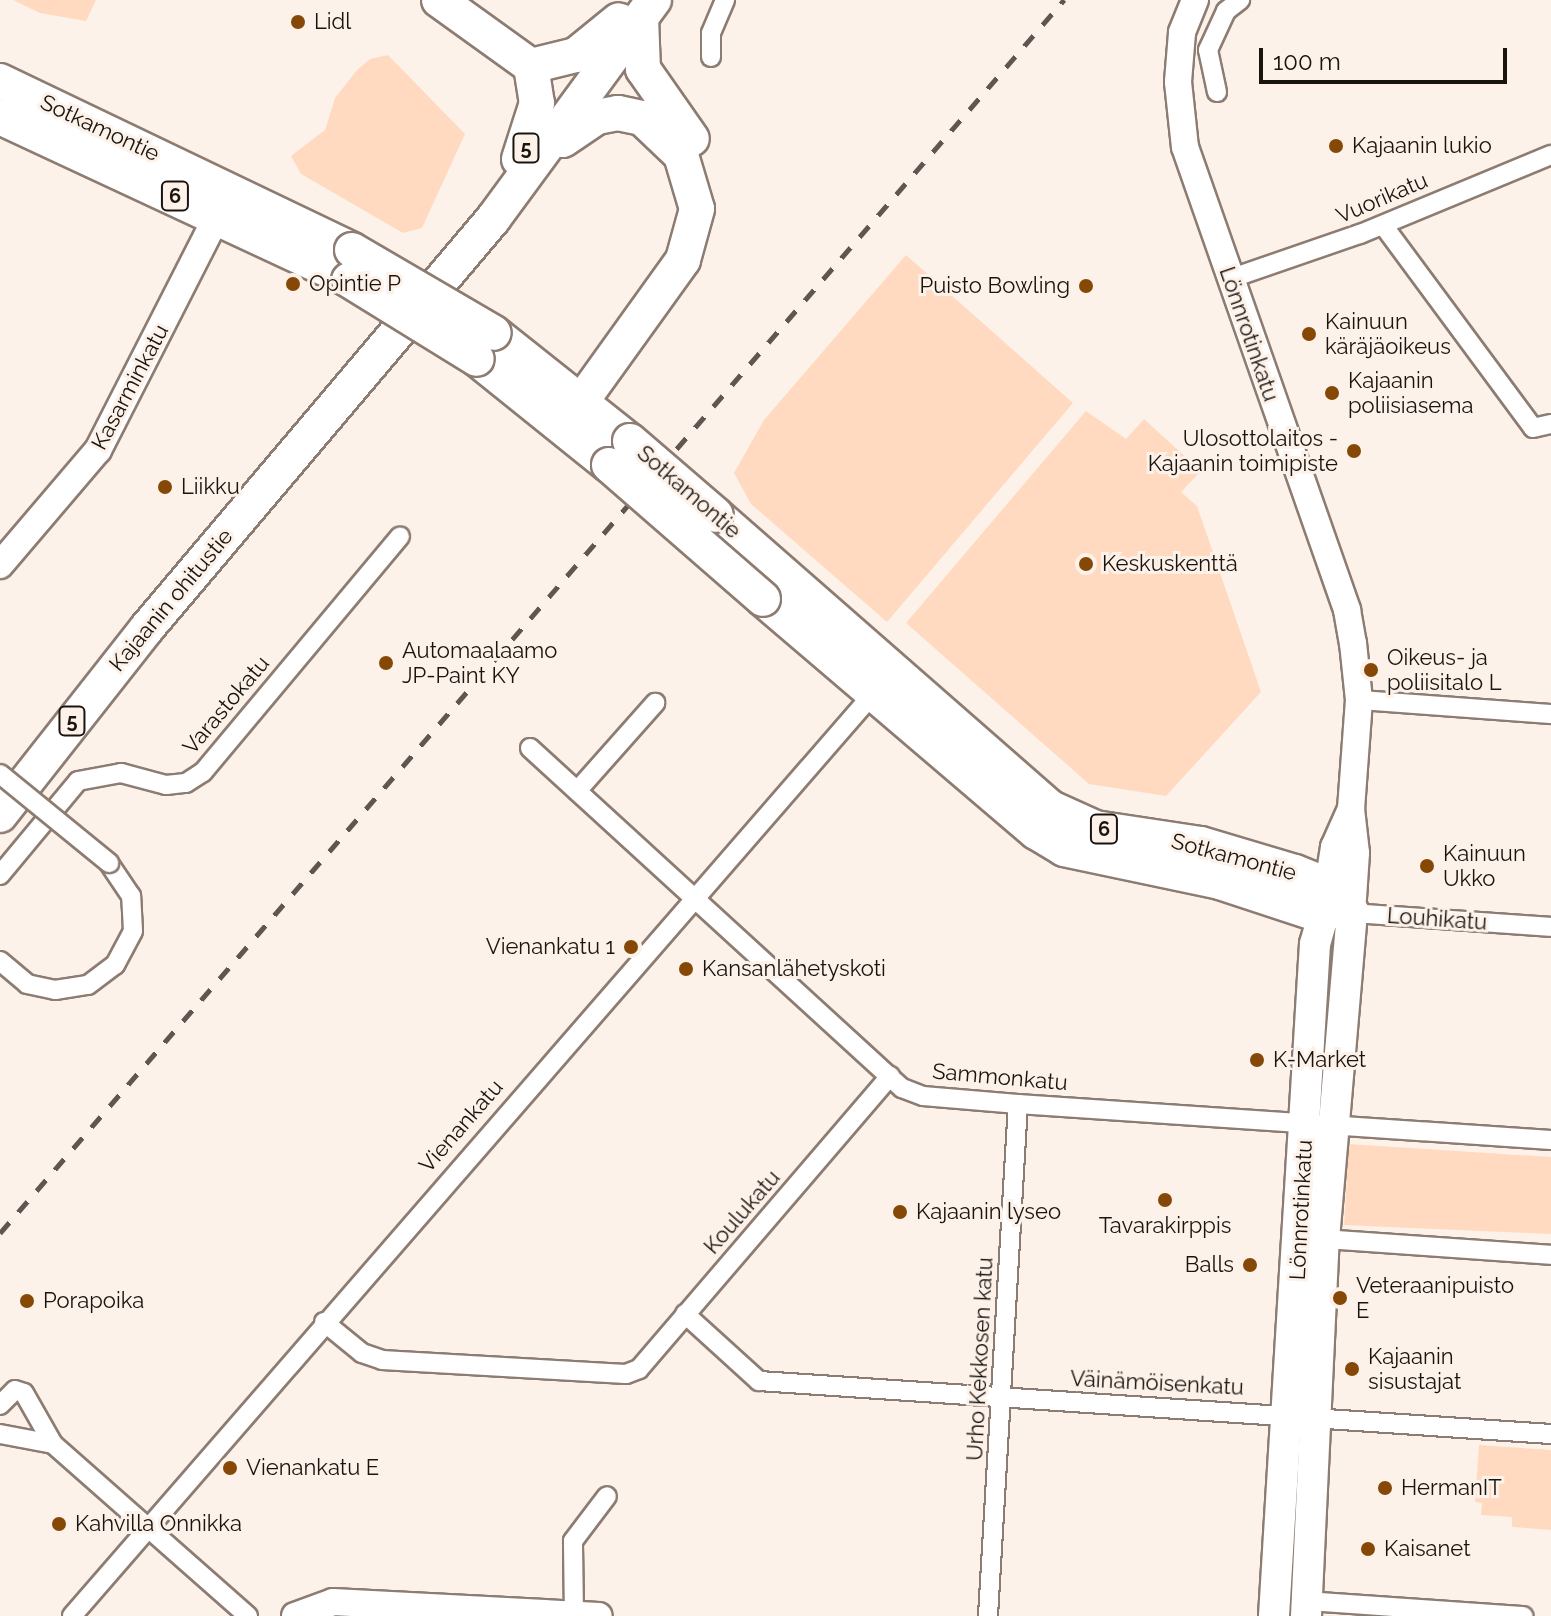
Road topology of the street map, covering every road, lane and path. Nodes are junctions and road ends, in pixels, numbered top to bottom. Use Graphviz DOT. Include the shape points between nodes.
graph roads {
  1 [pos="439,0"];
  2 [pos="725,0"];
  3 [pos="1195,0"];
  4 [pos="1240,0"];
  5 [pos="637,10"];
  6 [pos="711,57"];
  7 [pos="524,62"];
  8 [pos="0,81"];
  9 [pos="1217,92"];
  10 [pos="0,117"];
  11 [pos="1551,155"];
  12 [pos="529,159"];
  13 [pos="224,203"];
  14 [pos="1383,225"];
  15 [pos="1229,279"];
  16 [pos="585,417"];
  17 [pos="1551,424"];
  18 [pos="620,453"];
  19 [pos="400,536"];
  20 [pos="0,565"];
  21 [pos="882,683"];
  22 [pos="1359,700"];
  23 [pos="655,703"];
  24 [pos="1551,714"];
  25 [pos="530,748"];
  26 [pos="0,774"];
  27 [pos="577,791"];
  28 [pos="1351,809"];
  29 [pos="0,815"];
  30 [pos="0,875"];
  31 [pos="694,898"];
  32 [pos="1334,905"];
  33 [pos="1551,927"];
  34 [pos="0,961"];
  35 [pos="890,1076"];
  36 [pos="1018,1104"];
  37 [pos="1320,1126"];
  38 [pos="1551,1140"];
  39 [pos="1324,1239"];
  40 [pos="1551,1255"];
  41 [pos="685,1314"];
  42 [pos="324,1322"];
  43 [pos="1003,1398"];
  44 [pos="0,1405"];
  45 [pos="1299,1418"];
  46 [pos="0,1434"];
  47 [pos="1551,1434"];
  48 [pos="53,1444"];
  49 [pos="607,1496"];
  50 [pos="148,1529"];
  51 [pos="1306,1608"];
  52 [pos="72,1616"];
  53 [pos="248,1616"];
  54 [pos="295,1616"];
  55 [pos="574,1616"];
  56 [pos="599,1616"];
  57 [pos="988,1616"];
  58 [pos="1274,1616"];
  59 [pos="1523,1616"];
  1 -- 7 [label="highway"];
  2 -- 6 [label="street" via="711,33"];
  3 -- 15 [label="street, Lönnrotinkatu" via="1182,33 1179,119"];
  4 -- 9 [label="street" via="1226,11 1208,50"];
  5 -- 7 [label="highway" via="576,55"];
  5 -- 12 [label="highway, Kajaanin ohitustie / 5"];
  5 -- 16 [label="highway" via="643,69 704,161 713,187 714,227 708,256 694,282"];
  7 -- 12 [label="highway" via="537,103"];
  8 -- 13 [label="highway, Sotkamontie / 6"];
  10 -- 13 [label="highway, Sotkamontie / 6"];
  11 -- 14 [label="street, Vuorikatu"];
  12 -- 16 [label="highway" via="585,123 628,114 652,124 674,144 687,165 696,199 694,234 683,260"];
  12 -- 29 [label="highway, Kajaanin ohitustie / 5" via="440,279 147,628"];
  13 -- 16 [label="highway, Sotkamontie / 6, bridge" via="350,265 485,346"];
  13 -- 20 [label="street, Kasarminkatu" via="98,450"];
  14 -- 15 [label="street, Vuorikatu"];
  14 -- 17 [label="street" via="1533,428"];
  15 -- 22 [label="street, Lönnrotinkatu" via="1347,610"];
  16 -- 18 [label="highway, Sotkamontie / 6"];
  18 -- 21 [label="highway, Sotkamontie / 6, bridge" via="763,599"];
  18 -- 21 [label="highway, Sotkamontie / 6, bridge" via="716,515"];
  19 -- 30 [label="street, Varastokatu" via="203,772 186,783 166,785 121,773 78,781"];
  21 -- 31 [label="street, Vienankatu"];
  21 -- 32 [label="highway, Sotkamontie / 6" via="1073,820 1201,844"];
  22 -- 24 [label="street"];
  22 -- 28 [label="street, Lönnrotinkatu"];
  23 -- 27 [label="street"];
  25 -- 27 [label="street, Sammonkatu"];
  26 -- 34 [label="street, bridge" via="109,863 131,896 133,931 115,965 88,985 55,990 27,984"];
  27 -- 31 [label="street, Sammonkatu"];
  28 -- 32 [label="street, Lönnrotinkatu" via="1334,847"];
  28 -- 32 [label="street, Lönnrotinkatu" via="1356,853"];
  31 -- 35 [label="street, Sammonkatu"];
  31 -- 42 [label="street, Vienankatu"];
  32 -- 33 [label="street, Louhikatu"];
  32 -- 37 [label="main road, Lönnrotinkatu" via="1345,946"];
  35 -- 36 [label="street, Sammonkatu" via="902,1088 923,1096"];
  35 -- 41 [label="street, Koulukatu"];
  36 -- 37 [label="street, Sammonkatu"];
  36 -- 43 [label="street, Urho Kekkosen katu"];
  37 -- 38 [label="street, Sammonkatu"];
  37 -- 39 [label="main road, Lönnrotinkatu"];
  37 -- 45 [label="main road, Lönnrotinkatu"];
  39 -- 40 [label="street"];
  39 -- 45 [label="main road, Lönnrotinkatu"];
  41 -- 42 [label="street, Koulukatu" via="639,1369 626,1374 382,1360 362,1353"];
  41 -- 43 [label="street, Väinämöisenkatu" via="759,1381"];
  42 -- 50 [label="street, Vienankatu"];
  43 -- 45 [label="street, Väinämöisenkatu"];
  43 -- 57 [label="street, Urho Kekkosen katu"];
  44 -- 48 [label="street" via="15,1390 24,1393"];
  45 -- 47 [label="street, Väinämöisenkatu"];
  45 -- 51 [label="main road, Lönnrotinkatu"];
  45 -- 58 [label="main road, Lönnrotinkatu"];
  46 -- 48 [label="street"];
  48 -- 50 [label="street"];
  49 -- 55 [label="street" via="573,1541"];
  50 -- 52 [label="street, Vienankatu"];
  50 -- 53 [label="street"];
  51 -- 59 [label="street"];
  54 -- 55 [label="street" via="333,1602"];
  55 -- 56 [label="street"];
}
